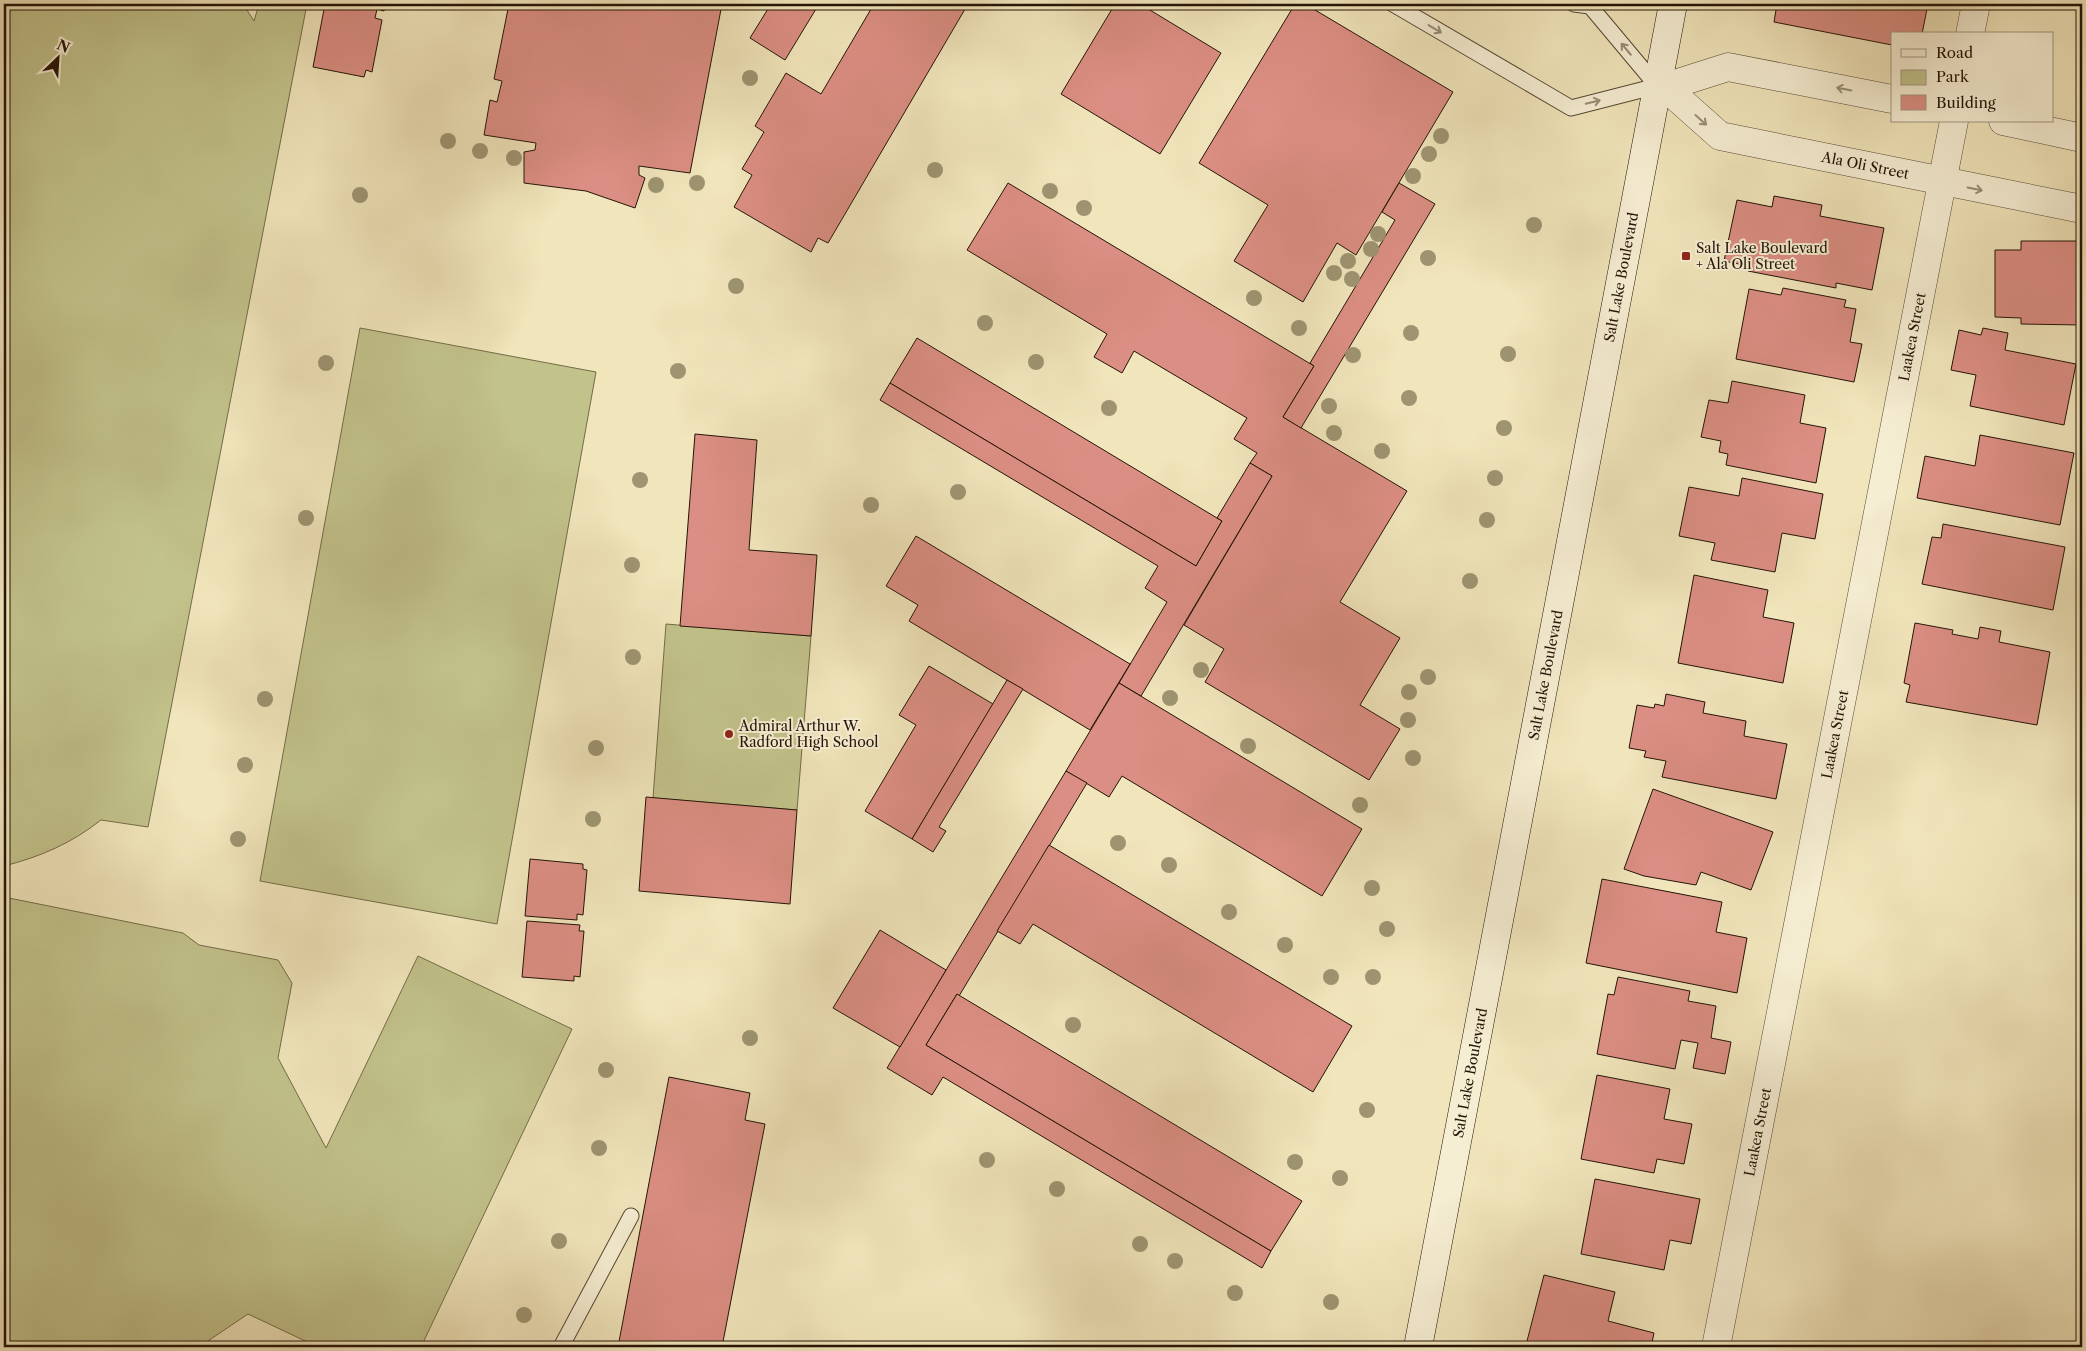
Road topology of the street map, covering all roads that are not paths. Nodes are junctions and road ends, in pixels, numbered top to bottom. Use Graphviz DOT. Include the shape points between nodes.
graph roads {
  1 [pos="1393,4"];
  2 [pos="1574,4"];
  3 [pos="1673,4"];
  4 [pos="1976,4"];
  5 [pos="1970,32"];
  6 [pos="1661,87"];
  7 [pos="1891,99"];
  8 [pos="1954,122"];
  9 [pos="2008,122"];
  10 [pos="2082,138"];
  11 [pos="1942,182"];
  12 [pos="2082,209"];
  13 [pos="631,1216"];
  14 [pos="561,1347"];
  15 [pos="1418,1347"];
  16 [pos="1716,1347"];
  1 -- 6 [label="lane, one-way" via="1571,108"];
  6 -- 2 [label="lane, one-way" via="1590,6"];
  3 -- 6 [label="street, Salt Lake Boulevard"];
  4 -- 5 [label="street"];
  7 -- 6 [label="street, one-way" via="1728,66"];
  6 -- 11 [label="street, Ala Oli Street, one-way" via="1720,136"];
  6 -- 15 [label="street, Salt Lake Boulevard"];
  8 -- 11 [label="street, Laakea Street"];
  9 -- 10 [label="street"];
  11 -- 12 [label="street, Ala Oli Street, one-way"];
  11 -- 16 [label="street, Laakea Street"];
  13 -- 14 [label="lane"];
}
